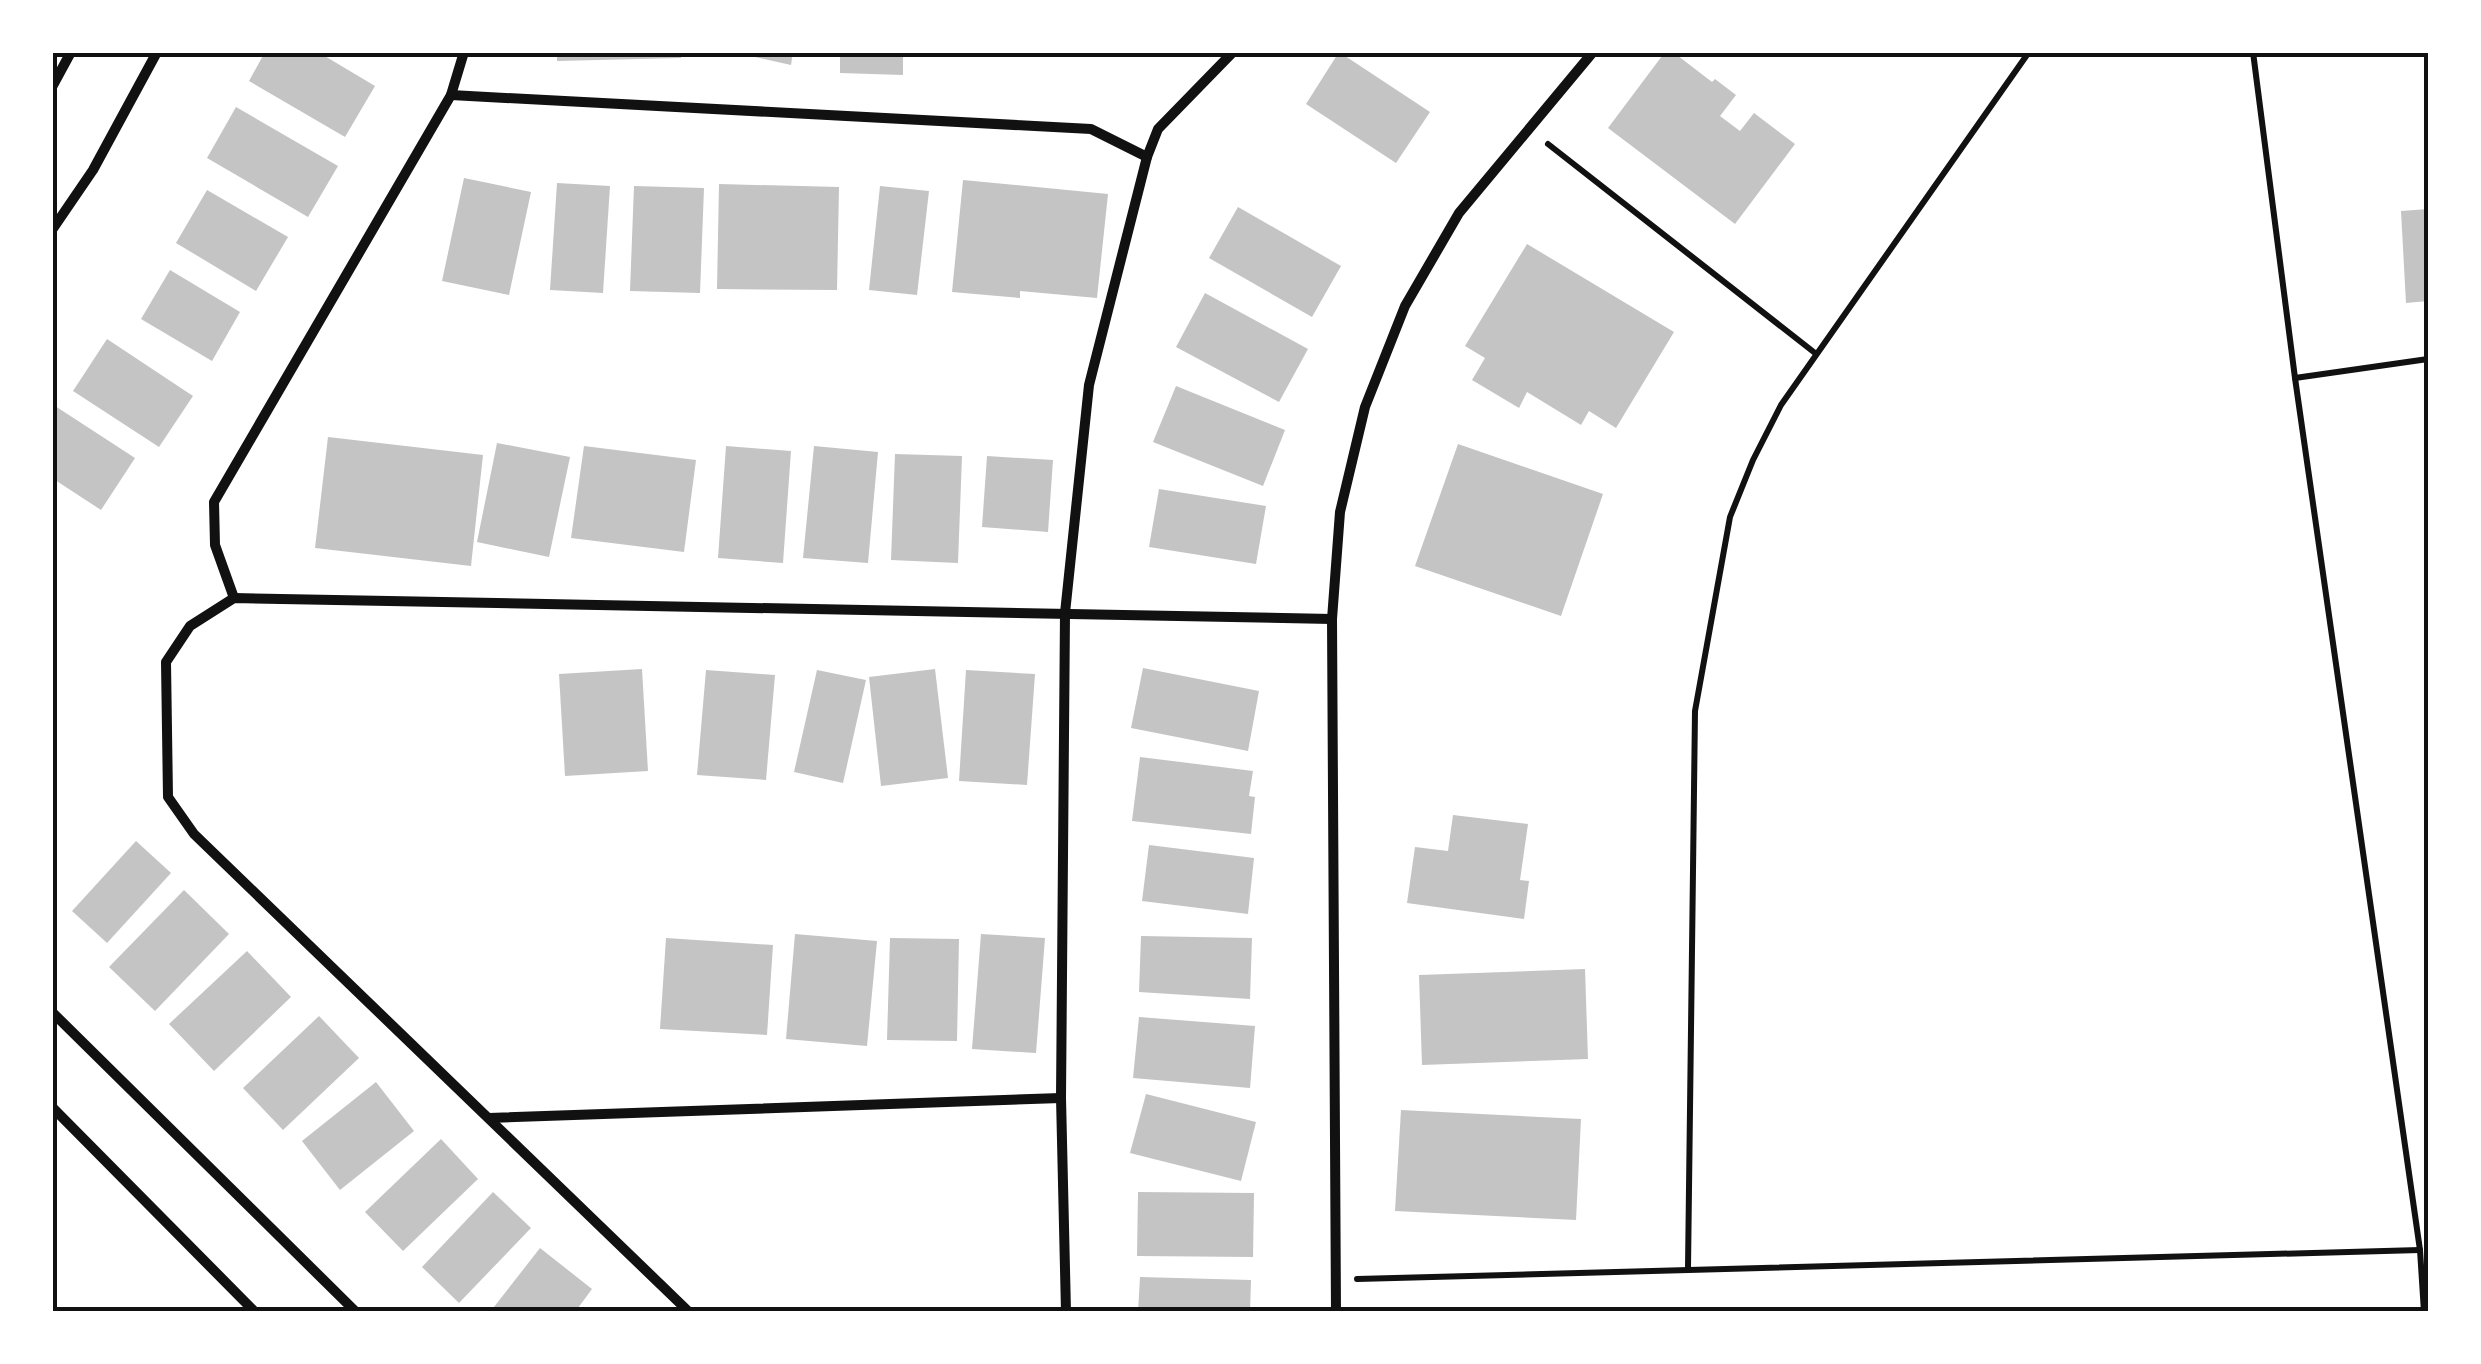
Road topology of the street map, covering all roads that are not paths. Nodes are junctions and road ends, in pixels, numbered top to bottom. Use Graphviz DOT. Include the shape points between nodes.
graph roads {
  1 [pos="71,52"];
  2 [pos="157,52"];
  3 [pos="464,52"];
  4 [pos="1232,52"];
  5 [pos="1593,52"];
  6 [pos="52,87"];
  7 [pos="451,95"];
  8 [pos="1147,156"];
  9 [pos="52,230"];
  10 [pos="234,598"];
  11 [pos="1064,614"];
  12 [pos="1332,620"];
  13 [pos="52,1012"];
  14 [pos="1061,1098"];
  15 [pos="52,1108"];
  16 [pos="489,1118"];
  17 [pos="255,1312"];
  18 [pos="356,1312"];
  19 [pos="689,1312"];
  20 [pos="1066,1312"];
  21 [pos="1336,1312"];
  1 -- 6 [label="street"];
  2 -- 9 [label="street"];
  3 -- 7 [label="street"];
  4 -- 8 [label="street" via="1158,129"];
  5 -- 12 [label="street" via="1460,212 1405,306 1365,407 1340,512"];
  7 -- 8 [label="street" via="1091,128"];
  7 -- 10 [label="street" via="214,502 214,545"];
  8 -- 11 [label="street" via="1089,386"];
  10 -- 11 [label="street"];
  10 -- 16 [label="street" via="190,626 166,662 168,796 194,834"];
  11 -- 12 [label="street"];
  11 -- 14 [label="street"];
  12 -- 21 [label="street"];
  13 -- 18 [label="street"];
  14 -- 16 [label="street"];
  14 -- 20 [label="street"];
  15 -- 17 [label="street"];
  16 -- 19 [label="street"];
}
